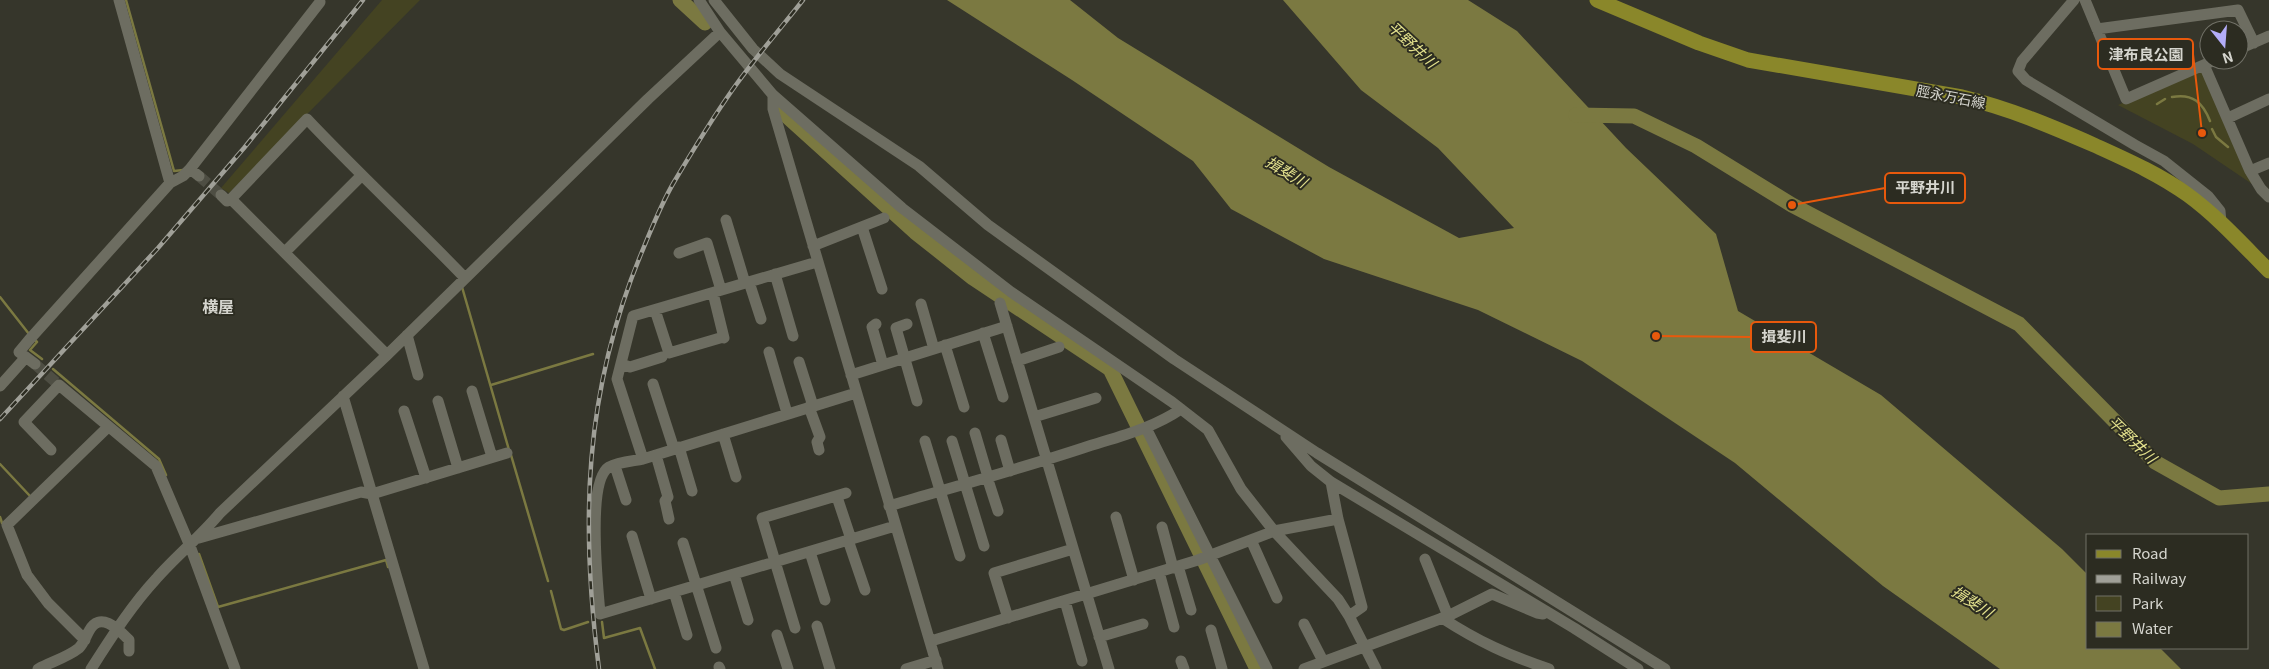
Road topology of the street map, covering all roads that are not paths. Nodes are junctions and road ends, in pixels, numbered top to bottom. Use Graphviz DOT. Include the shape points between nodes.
graph roads {
  1 [pos="119,0"];
  2 [pos="699,0"];
  3 [pos="714,0"];
  4 [pos="1597,0"];
  5 [pos="2074,0"];
  6 [pos="2085,0"];
  7 [pos="320,2"];
  8 [pos="2097,28"];
  9 [pos="720,32"];
  10 [pos="2269,36"];
  11 [pos="2254,43"];
  12 [pos="2249,45"];
  13 [pos="2199,67"];
  14 [pos="2213,70"];
  15 [pos="773,95"];
  16 [pos="2269,99"];
  17 [pos="2228,118"];
  18 [pos="2269,163"];
  19 [pos="2250,171"];
  20 [pos="361,176"];
  21 [pos="170,183"];
  22 [pos="2269,196"];
  23 [pos="884,218"];
  24 [pos="726,220"];
  25 [pos="2221,223"];
  26 [pos="862,227"];
  27 [pos="813,246"];
  28 [pos="285,252"];
  29 [pos="679,253"];
  30 [pos="817,262"];
  31 [pos="2269,270"];
  32 [pos="775,274"];
  33 [pos="465,278"];
  34 [pos="747,282"];
  35 [pos="882,289"];
  36 [pos="717,291"];
  37 [pos="1000,303"];
  38 [pos="921,304"];
  39 [pos="655,310"];
  40 [pos="761,319"];
  41 [pos="876,324"];
  42 [pos="907,324"];
  43 [pos="1006,326"];
  44 [pos="983,333"];
  45 [pos="407,335"];
  46 [pos="793,336"];
  47 [pos="940,347"];
  48 [pos="1059,347"];
  49 [pos="769,352"];
  50 [pos="387,355"];
  51 [pos="662,357"];
  52 [pos="900,360"];
  53 [pos="1017,361"];
  54 [pos="799,362"];
  55 [pos="621,364"];
  56 [pos="883,365"];
  57 [pos="418,375"];
  58 [pos="851,375"];
  59 [pos="652,384"];
  60 [pos="0,386"];
  61 [pos="472,392"];
  62 [pos="856,393"];
  63 [pos="343,396"];
  64 [pos="1003,396"];
  65 [pos="1096,398"];
  66 [pos="438,401"];
  67 [pos="914,402"];
  68 [pos="811,406"];
  69 [pos="964,407"];
  70 [pos="1181,409"];
  71 [pos="404,411"];
  72 [pos="788,413"];
  73 [pos="1034,417"];
  74 [pos="1276,426"];
  75 [pos="108,428"];
  76 [pos="1146,428"];
  77 [pos="975,433"];
  78 [pos="723,434"];
  79 [pos="1001,440"];
  80 [pos="925,441"];
  81 [pos="952,441"];
  82 [pos="676,448"];
  83 [pos="51,450"];
  84 [pos="819,450"];
  85 [pos="507,453"];
  86 [pos="656,454"];
  87 [pos="492,457"];
  88 [pos="643,459"];
  89 [pos="1047,460"];
  90 [pos="615,466"];
  91 [pos="458,468"];
  92 [pos="1010,471"];
  93 [pos="736,476"];
  94 [pos="987,477"];
  95 [pos="426,478"];
  96 [pos="1331,482"];
  97 [pos="965,484"];
  98 [pos="692,491"];
  99 [pos="940,491"];
  100 [pos="372,494"];
  101 [pos="626,500"];
  102 [pos="889,506"];
  103 [pos="998,511"];
  104 [pos="1116,517"];
  105 [pos="669,519"];
  106 [pos="1338,519"];
  107 [pos="894,526"];
  108 [pos="1162,527"];
  109 [pos="1274,531"];
  110 [pos="632,536"];
  111 [pos="849,539"];
  112 [pos="1251,540"];
  113 [pos="194,542"];
  114 [pos="683,543"];
  115 [pos="984,546"];
  116 [pos="1073,549"];
  117 [pos="810,552"];
  118 [pos="1210,555"];
  119 [pos="960,556"];
  120 [pos="1425,559"];
  121 [pos="775,563"];
  122 [pos="1176,567"];
  123 [pos="1159,572"];
  124 [pos="738,573"];
  125 [pos="1134,580"];
  126 [pos="697,585"];
  127 [pos="865,590"];
  128 [pos="671,593"];
  129 [pos="1086,595"];
  130 [pos="1277,598"];
  131 [pos="651,599"];
  132 [pos="825,600"];
  133 [pos="1066,601"];
  134 [pos="1191,610"];
  135 [pos="1552,615"];
  136 [pos="1349,616"];
  137 [pos="1445,617"];
  138 [pos="751,618"];
  139 [pos="1008,618"];
  140 [pos="1143,624"];
  141 [pos="1304,624"];
  142 [pos="1593,624"];
  143 [pos="817,626"];
  144 [pos="1174,626"];
  145 [pos="117,628"];
  146 [pos="795,628"];
  147 [pos="1211,630"];
  148 [pos="684,635"];
  149 [pos="777,635"];
  150 [pos="1099,637"];
  151 [pos="85,640"];
  152 [pos="931,641"];
  153 [pos="1364,645"];
  154 [pos="716,648"];
  155 [pos="129,651"];
  156 [pos="1082,661"];
  157 [pos="1323,661"];
  158 [pos="937,665"];
  159 [pos="1633,666"];
  160 [pos="38,669"];
  161 [pos="91,669"];
  162 [pos="235,669"];
  163 [pos="424,669"];
  164 [pos="788,669"];
  165 [pos="830,669"];
  166 [pos="906,669"];
  167 [pos="1109,669"];
  168 [pos="1222,669"];
  169 [pos="1267,669"];
  170 [pos="1304,669"];
  171 [pos="1376,669"];
  172 [pos="1549,669"];
  173 [pos="1665,669"];
  1 -- 21 [label="street"];
  2 -- 9 [label="street"];
  3 -- 74 [label="street" via="753,49 780,74 919,166 1032,258 1174,359"];
  4 -- 25 [label="main road, 脛永万石線" via="1748,60 1996,105 2151,171 2189,196"];
  5 -- 25 [label="street" via="2022,61 2018,71 2026,80 2164,161 2208,196 2220,212"];
  6 -- 8 [label="street"];
  7 -- 21 [label="street" via="194,173"];
  8 -- 11 [label="street" via="2238,10"];
  8 -- 13 [label="street" via="2126,99"];
  9 -- 15 [label="street"];
  9 -- 33 [label="street"];
  10 -- 11 [label="street"];
  11 -- 12 [label="street"];
  14 -- 17 [label="street"];
  15 -- 27 [label="street" via="772,109"];
  15 -- 70 [label="street" via="902,208 965,258"];
  16 -- 17 [label="street"];
  17 -- 19 [label="street"];
  18 -- 19 [label="street"];
  19 -- 22 [label="street"];
  20 -- 28 [label="street"];
  20 -- 28 [label="street" via="307,119 226,197"];
  20 -- 33 [label="street"];
  21 -- 60 [label="street" via="29,340 19,352 30,360"];
  23 -- 26 [label="street"];
  24 -- 34 [label="street"];
  25 -- 31 [label="main road, 脛永万石線"];
  26 -- 27 [label="street"];
  26 -- 35 [label="street"];
  27 -- 30 [label="street"];
  28 -- 50 [label="street"];
  29 -- 36 [label="street" via="707,243"];
  30 -- 32 [label="street"];
  30 -- 58 [label="street"];
  32 -- 34 [label="street"];
  32 -- 46 [label="street"];
  33 -- 45 [label="street"];
  34 -- 36 [label="street"];
  34 -- 40 [label="street"];
  36 -- 39 [label="street"];
  36 -- 39 [label="street" via="722,338 669,353"];
  37 -- 43 [label="street"];
  38 -- 47 [label="street"];
  39 -- 55 [label="street" via="633,316"];
  41 -- 56 [label="street" via="872,327"];
  42 -- 52 [label="street" via="896,328"];
  43 -- 44 [label="street"];
  43 -- 53 [label="street"];
  44 -- 47 [label="street"];
  44 -- 64 [label="street"];
  45 -- 50 [label="street"];
  45 -- 57 [label="street"];
  47 -- 52 [label="street"];
  47 -- 69 [label="street"];
  48 -- 53 [label="street"];
  49 -- 72 [label="street"];
  50 -- 63 [label="street"];
  51 -- 55 [label="street" via="630,367"];
  52 -- 56 [label="street"];
  52 -- 67 [label="street"];
  53 -- 73 [label="street"];
  54 -- 68 [label="street"];
  55 -- 88 [label="street" via="617,380"];
  56 -- 58 [label="street"];
  58 -- 62 [label="street"];
  59 -- 82 [label="street"];
  61 -- 87 [label="street"];
  62 -- 68 [label="street"];
  62 -- 102 [label="street"];
  63 -- 100 [label="street"];
  63 -- 113 [label="street" via="220,513"];
  65 -- 73 [label="street"];
  66 -- 91 [label="street"];
  68 -- 72 [label="street"];
  68 -- 84 [label="street" via="820,438 817,442"];
  70 -- 76 [label="street"];
  70 -- 109 [label="street" via="1208,430 1241,489"];
  71 -- 95 [label="street"];
  72 -- 78 [label="street"];
  73 -- 89 [label="street"];
  74 -- 96 [label="street" via="1311,466"];
  74 -- 142 [label="street"];
  75 -- 83 [label="street" via="59,385 24,422"];
  75 -- 113 [label="street" via="156,466"];
  75 -- 151 [label="street" via="7,525 27,575 48,603"];
  76 -- 89 [label="street"];
  76 -- 118 [label="street"];
  77 -- 94 [label="street"];
  78 -- 82 [label="street"];
  78 -- 93 [label="street"];
  79 -- 92 [label="street"];
  80 -- 99 [label="street"];
  81 -- 97 [label="street"];
  82 -- 86 [label="street"];
  82 -- 98 [label="street"];
  85 -- 87 [label="street"];
  86 -- 88 [label="street"];
  86 -- 105 [label="street" via="668,497 665,502"];
  87 -- 91 [label="street"];
  88 -- 90 [label="street"];
  89 -- 92 [label="street"];
  89 -- 116 [label="street"];
  90 -- 101 [label="street"];
  90 -- 131 [label="street" via="609,467 601,476 596,494 600,614"];
  91 -- 95 [label="street"];
  92 -- 94 [label="street"];
  94 -- 97 [label="street"];
  94 -- 103 [label="street"];
  95 -- 100 [label="street"];
  96 -- 106 [label="street"];
  96 -- 135 [label="street"];
  97 -- 99 [label="street"];
  97 -- 115 [label="street"];
  99 -- 102 [label="street"];
  99 -- 119 [label="street"];
  100 -- 113 [label="street" via="361,492"];
  100 -- 163 [label="street"];
  102 -- 107 [label="street"];
  104 -- 125 [label="street"];
  106 -- 109 [label="street"];
  106 -- 136 [label="street" via="1362,606"];
  107 -- 111 [label="street"];
  107 -- 152 [label="street"];
  108 -- 122 [label="street"];
  109 -- 112 [label="street"];
  109 -- 136 [label="street" via="1327,587"];
  110 -- 131 [label="street"];
  111 -- 117 [label="street"];
  111 -- 121 [label="street" via="841,495 762,518"];
  111 -- 127 [label="street"];
  112 -- 118 [label="street"];
  112 -- 130 [label="street"];
  113 -- 145 [label="street" via="156,579"];
  113 -- 162 [label="street"];
  114 -- 126 [label="street"];
  116 -- 129 [label="street"];
  116 -- 139 [label="street" via="994,574"];
  117 -- 121 [label="street"];
  117 -- 132 [label="street"];
  118 -- 122 [label="street"];
  118 -- 169 [label="street"];
  120 -- 137 [label="street"];
  121 -- 124 [label="street"];
  121 -- 146 [label="street"];
  122 -- 123 [label="street"];
  122 -- 134 [label="street"];
  123 -- 125 [label="street"];
  123 -- 144 [label="street"];
  124 -- 126 [label="street"];
  124 -- 138 [label="street"];
  125 -- 129 [label="street"];
  126 -- 128 [label="street"];
  126 -- 154 [label="street"];
  128 -- 131 [label="street"];
  128 -- 148 [label="street"];
  129 -- 133 [label="street"];
  129 -- 150 [label="street"];
  133 -- 139 [label="street"];
  133 -- 156 [label="street"];
  135 -- 137 [label="street" via="1537,613 1492,594"];
  135 -- 159 [label="street"];
  136 -- 153 [label="street"];
  137 -- 153 [label="street"];
  137 -- 172 [label="street" via="1472,638 1504,654"];
  139 -- 152 [label="street"];
  140 -- 150 [label="street"];
  141 -- 157 [label="street"];
  142 -- 159 [label="street"];
  142 -- 173 [label="street"];
  143 -- 165 [label="street"];
  145 -- 151 [label="street" via="99,622 92,626"];
  145 -- 155 [label="street" via="129,640"];
  145 -- 161 [label="street"];
  147 -- 168 [label="street"];
  149 -- 164 [label="street"];
  150 -- 167 [label="street"];
  151 -- 160 [label="street" via="80,647"];
  152 -- 158 [label="street"];
  153 -- 157 [label="street"];
  153 -- 171 [label="street"];
  157 -- 170 [label="street"];
  158 -- 166 [label="street"];
}
